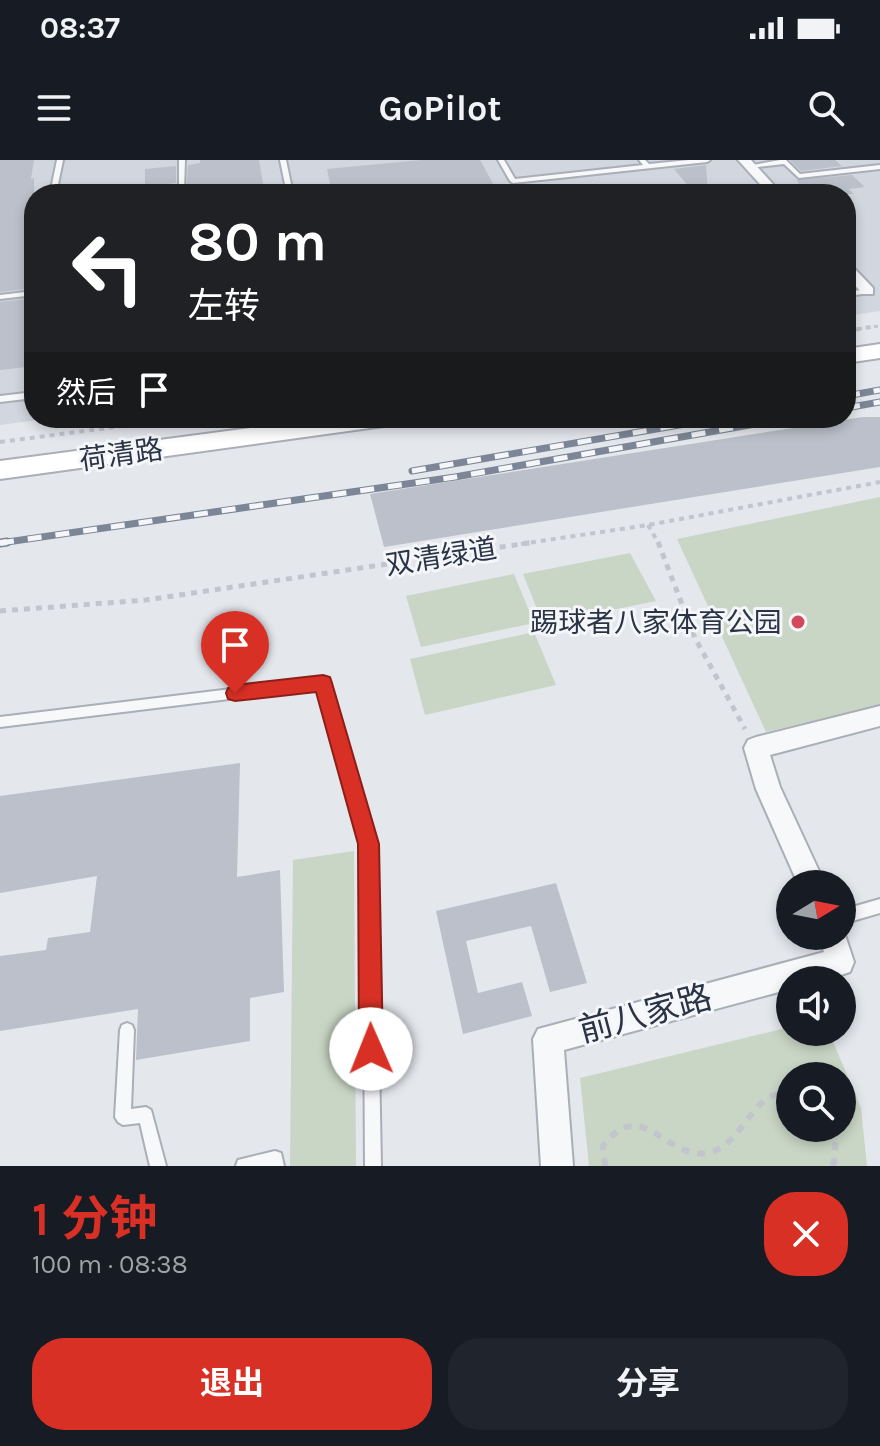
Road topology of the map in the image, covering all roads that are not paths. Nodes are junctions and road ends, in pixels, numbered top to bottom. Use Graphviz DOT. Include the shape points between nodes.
graph roads {
  1 [pos="60,160"];
  2 [pos="182,160"];
  3 [pos="283,160"];
  4 [pos="501,160"];
  5 [pos="707,160"];
  6 [pos="844,160"];
  7 [pos="784,161"];
  8 [pos="644,163"];
  9 [pos="747,163"];
  10 [pos="880,167"];
  11 [pos="855,169"];
  12 [pos="519,180"];
  13 [pos="55,184"];
  14 [pos="182,184"];
  15 [pos="288,184"];
  16 [pos="521,184"];
  17 [pos="767,184"];
  18 [pos="856,278"];
  19 [pos="868,291"];
  20 [pos="856,293"];
  21 [pos="24,294"];
  22 [pos="0,297"];
  23 [pos="880,337"];
  24 [pos="856,341"];
  25 [pos="880,351"];
  26 [pos="856,355"];
  27 [pos="24,396"];
  28 [pos="0,399"];
  29 [pos="178,428"];
  30 [pos="310,428"];
  31 [pos="0,451"];
  32 [pos="0,470"];
  33 [pos="880,716"];
  34 [pos="0,722"];
  35 [pos="806,870"];
  36 [pos="880,906"];
  37 [pos="856,913"];
  38 [pos="837,950"];
  39 [pos="127,1030"];
  40 [pos="158,1166"];
  41 [pos="244,1166"];
  42 [pos="276,1166"];
  43 [pos="373,1166"];
  44 [pos="557,1166"];
  1 -- 13 [label="lane"];
  2 -- 14 [label="lane"];
  3 -- 15 [label="lane"];
  4 -- 12 [label="lane" via="513,181"];
  5 -- 8 [label="lane"];
  6 -- 11 [label="lane"];
  7 -- 9 [label="lane"];
  7 -- 11 [label="lane" via="799,176"];
  8 -- 12 [label="lane"];
  9 -- 17 [label="street"];
  10 -- 11 [label="lane"];
  12 -- 16 [label="lane"];
  18 -- 19 [label="street"];
  19 -- 20 [label="lane"];
  21 -- 22 [label="lane"];
  23 -- 24 [label="main road"];
  25 -- 26 [label="main road"];
  27 -- 28 [label="lane"];
  29 -- 31 [label="main road, 荷清路"];
  30 -- 32 [label="main road, 荷清路"];
  33 -- 35 [label="street" via="756,748 768,789"];
  34 -- 43 [label="lane" via="323,683 369,844"];
  36 -- 37 [label="lane"];
  38 -- 44 [label="street, 前八家路" via="840,962 548,1039"];
  39 -- 40 [label="lane" via="123,1117 146,1115"];
  41 -- 42 [label="lane" via="275,1159"];
}
